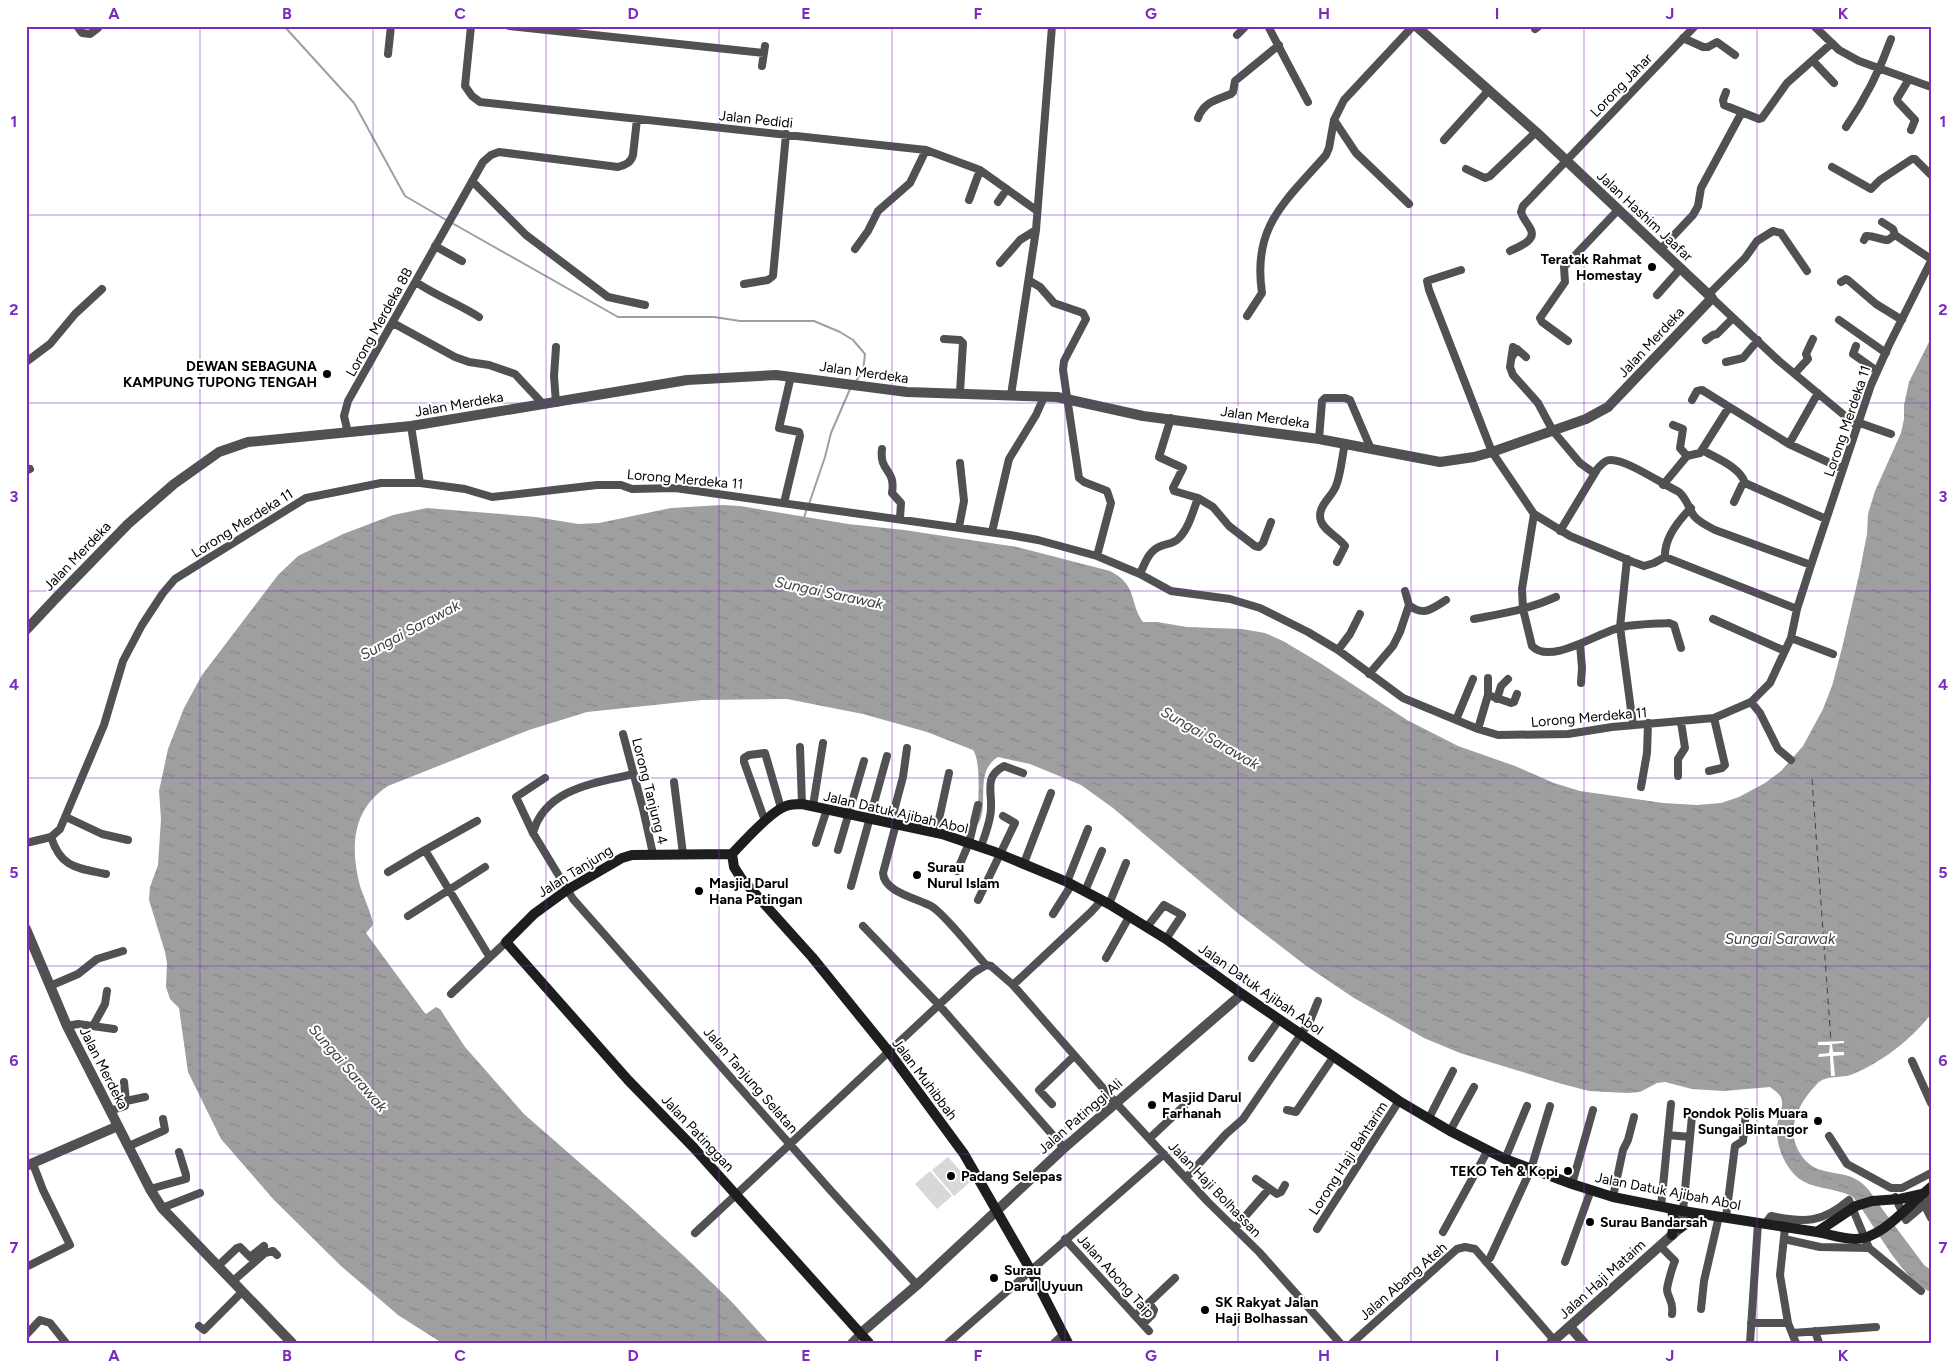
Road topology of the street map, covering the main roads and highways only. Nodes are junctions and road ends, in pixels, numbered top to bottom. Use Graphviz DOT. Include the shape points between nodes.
graph roads {
  1 [pos="732,854"];
  2 [pos="506,942"];
  3 [pos="1927,1196"];
  4 [pos="1672,1209"];
  5 [pos="1701,1214"];
  6 [pos="1817,1232"];
  7 [pos="1066,1339"];
  8 [pos="869,1343"];
  1 -- 2 [label="main road, Jalan Tanjung" via="653,854 622,858 567,890 534,914"];
  1 -- 4 [label="main road, Jalan Datuk Ajibah Abol" via="781,808 792,804 936,833 1001,854 1070,883 1147,927 1399,1101 1450,1131 1505,1158 1572,1184 1613,1197"];
  1 -- 7 [label="main road, Jalan Muhibbah" via="734,867 741,878 805,948 964,1154"];
  2 -- 8 [label="main road, Jalan Patinggan"];
  3 -- 6 [label="main road, bridge" via="1872,1201 1856,1206"];
  3 -- 6 [label="main road, Jalan Datuk Ajibah Abol, bridge" via="1870,1238 1854,1239"];
  4 -- 5 [label="main road, Jalan Datuk Ajibah Abol"];
  4 -- 5 [label="main road" via="1676,1231"];
  5 -- 6 [label="main road, Jalan Datuk Ajibah Abol"];
}
